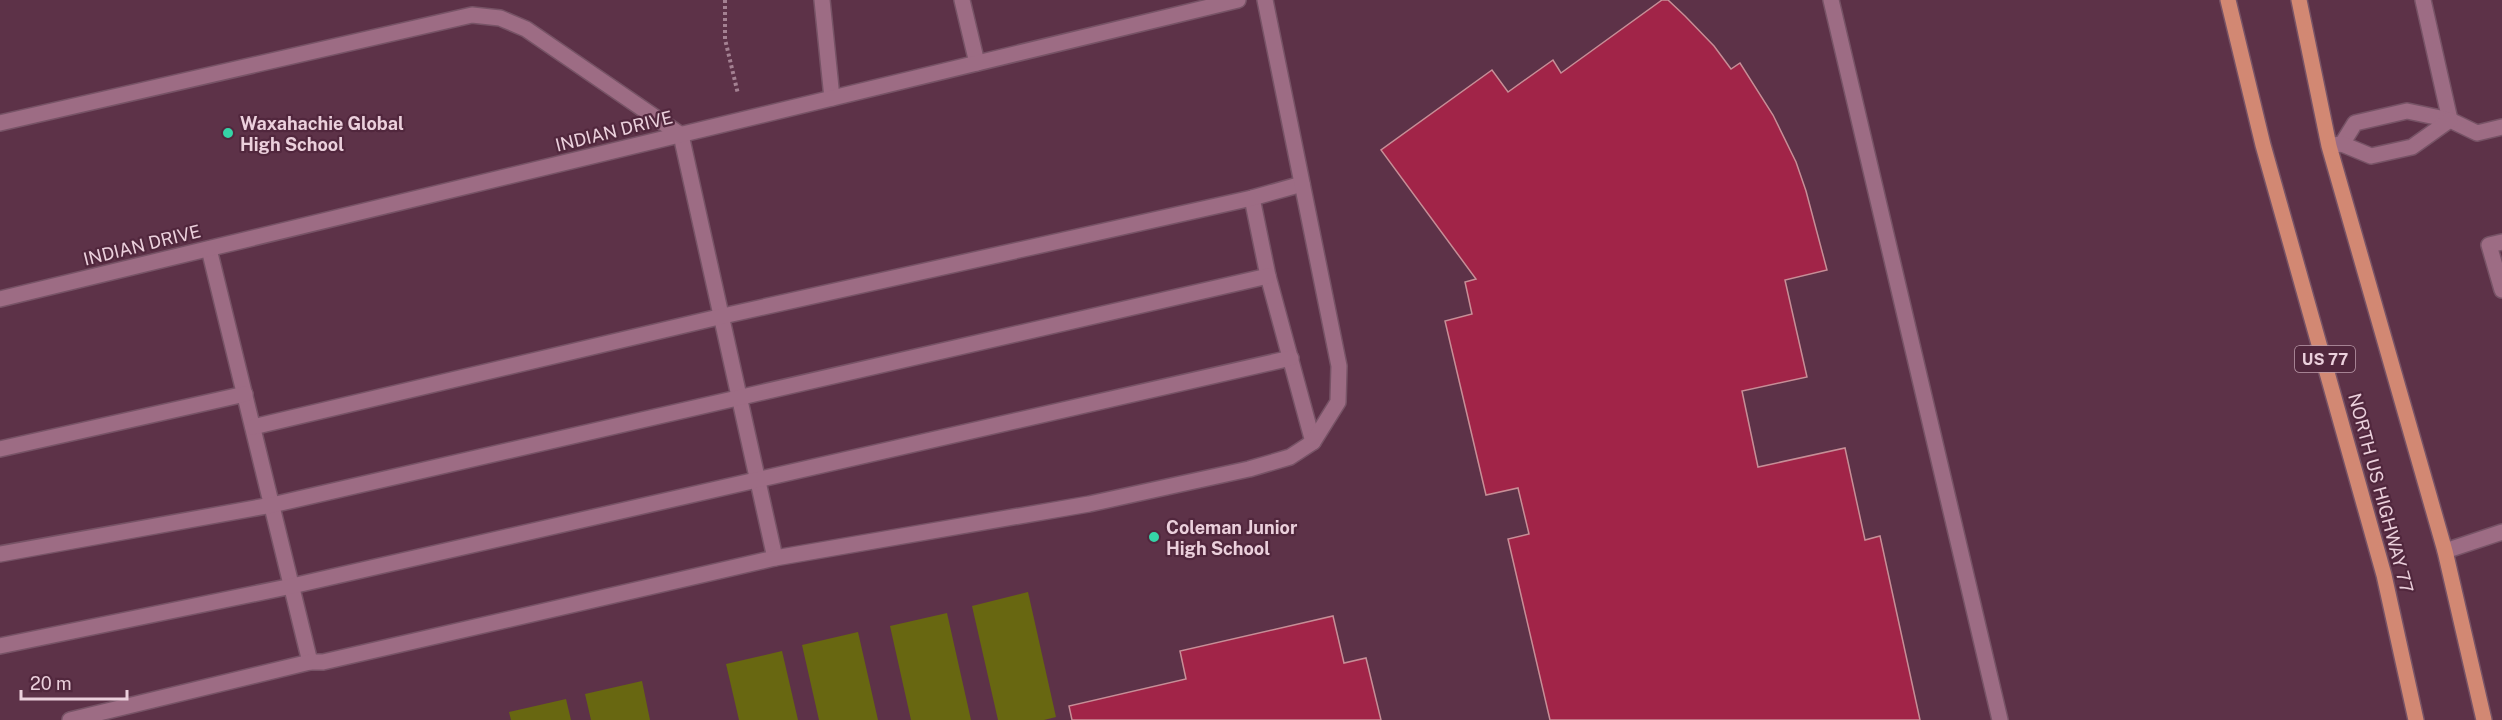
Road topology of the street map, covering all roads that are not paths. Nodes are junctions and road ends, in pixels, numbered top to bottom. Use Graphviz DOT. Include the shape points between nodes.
graph roads {
  1 [pos="822,0"];
  2 [pos="962,0"];
  3 [pos="1238,0"];
  4 [pos="1265,0"];
  5 [pos="1831,0"];
  6 [pos="2228,0"];
  7 [pos="2299,0"];
  8 [pos="2423,0"];
  9 [pos="977,63"];
  10 [pos="832,98"];
  11 [pos="2450,120"];
  12 [pos="0,123"];
  13 [pos="2502,127"];
  14 [pos="681,135"];
  15 [pos="2336,145"];
  16 [pos="1302,184"];
  17 [pos="1252,198"];
  18 [pos="2502,242"];
  19 [pos="209,249"];
  20 [pos="1268,276"];
  21 [pos="2502,290"];
  22 [pos="0,299"];
  23 [pos="723,316"];
  24 [pos="1291,358"];
  25 [pos="245,394"];
  26 [pos="741,398"];
  27 [pos="253,427"];
  28 [pos="1313,442"];
  29 [pos="0,449"];
  30 [pos="758,480"];
  31 [pos="272,505"];
  32 [pos="2502,532"];
  33 [pos="2445,551"];
  34 [pos="0,554"];
  35 [pos="775,558"];
  36 [pos="292,586"];
  37 [pos="0,646"];
  38 [pos="310,662"];
  39 [pos="70,720"];
  40 [pos="2000,720"];
  41 [pos="2416,720"];
  42 [pos="2484,720"];
  1 -- 10 [label="street"];
  2 -- 9 [label="street"];
  3 -- 9 [label="street, INDIAN DRIVE"];
  4 -- 16 [label="street"];
  5 -- 40 [label="street"];
  6 -- 41 [label="main road, NORTH US HIGHWAY 77 / US 77" via="2264,145 2384,575"];
  7 -- 15 [label="main road"];
  8 -- 11 [label="street"];
  9 -- 10 [label="street, INDIAN DRIVE"];
  10 -- 14 [label="street, INDIAN DRIVE"];
  11 -- 13 [label="street" via="2477,133"];
  11 -- 15 [label="street" via="2412,147 2372,156"];
  11 -- 15 [label="street" via="2407,111 2355,123"];
  12 -- 14 [label="street" via="472,15 500,18 526,29"];
  14 -- 19 [label="street, INDIAN DRIVE"];
  14 -- 23 [label="street"];
  15 -- 33 [label="main road"];
  16 -- 17 [label="street"];
  16 -- 28 [label="street" via="1339,366 1338,402"];
  17 -- 20 [label="street"];
  17 -- 23 [label="street"];
  18 -- 21 [label="street" via="2489,245"];
  19 -- 22 [label="street, INDIAN DRIVE"];
  19 -- 25 [label="street"];
  20 -- 24 [label="street"];
  20 -- 26 [label="street"];
  23 -- 26 [label="street"];
  23 -- 27 [label="street"];
  24 -- 28 [label="street"];
  24 -- 30 [label="street"];
  25 -- 27 [label="street"];
  25 -- 29 [label="street"];
  26 -- 30 [label="street"];
  26 -- 31 [label="street"];
  27 -- 31 [label="street"];
  28 -- 35 [label="street" via="1290,457 1249,469 1089,504"];
  30 -- 35 [label="street"];
  30 -- 36 [label="street"];
  31 -- 34 [label="street"];
  31 -- 36 [label="street"];
  32 -- 33 [label="street"];
  33 -- 42 [label="main road"];
  35 -- 38 [label="street"];
  36 -- 37 [label="street"];
  36 -- 38 [label="street"];
  38 -- 39 [label="street"];
}
